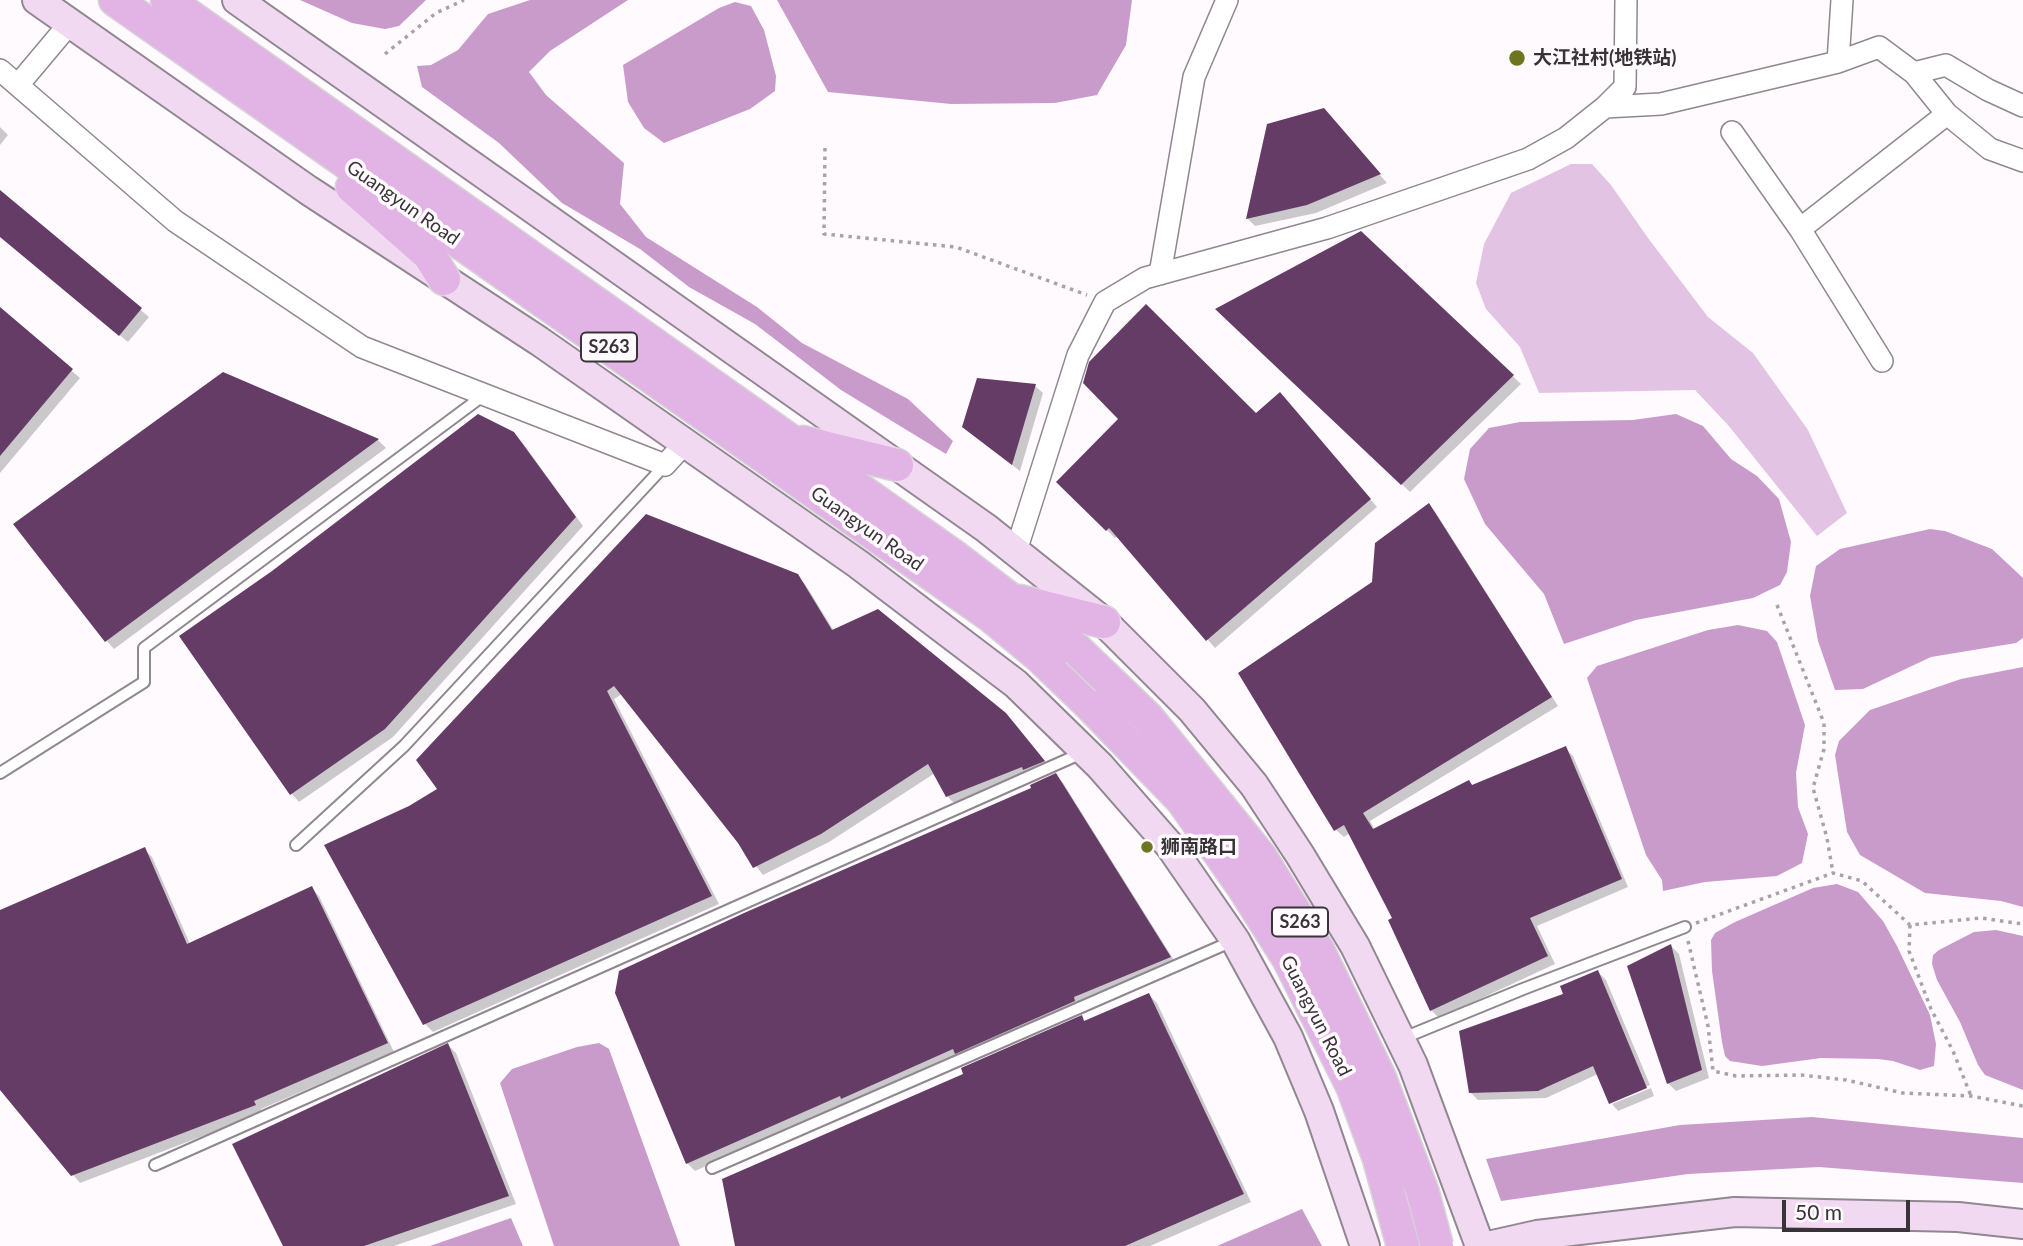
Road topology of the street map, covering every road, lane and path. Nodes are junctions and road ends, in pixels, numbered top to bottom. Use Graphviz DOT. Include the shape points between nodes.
graph roads {
  1 [pos="37,0"];
  2 [pos="115,0"];
  3 [pos="167,0"];
  4 [pos="237,0"];
  5 [pos="464,0"];
  6 [pos="1227,0"];
  7 [pos="1626,0"];
  8 [pos="1842,0"];
  9 [pos="69,23"];
  10 [pos="385,54"];
  11 [pos="1838,62"];
  12 [pos="0,70"];
  13 [pos="1913,72"];
  14 [pos="18,85"];
  15 [pos="2023,106"];
  16 [pos="1605,107"];
  17 [pos="1947,114"];
  18 [pos="1732,132"];
  19 [pos="319,144"];
  20 [pos="825,148"];
  21 [pos="2023,162"];
  22 [pos="1800,229"];
  23 [pos="1160,274"];
  24 [pos="444,279"];
  25 [pos="1105,302"];
  26 [pos="1882,361"];
  27 [pos="484,395"];
  28 [pos="787,438"];
  29 [pos="685,443"];
  30 [pos="665,465"];
  31 [pos="897,465"];
  32 [pos="1016,551"];
  33 [pos="1009,598"];
  34 [pos="1777,605"];
  35 [pos="1104,622"];
  36 [pos="1085,751"];
  37 [pos="0,773"];
  38 [pos="296,845"];
  39 [pos="1833,873"];
  40 [pos="2023,924"];
  41 [pos="1910,925"];
  42 [pos="1685,927"];
  43 [pos="1235,940"];
  44 [pos="1380,997"];
  45 [pos="1288,1037"];
  46 [pos="1401,1039"];
  47 [pos="1971,1096"];
  48 [pos="2023,1106"];
  49 [pos="155,1166"];
  50 [pos="712,1168"];
  51 [pos="2023,1224"];
  52 [pos="2023,1236"];
  53 [pos="1365,1246"];
  54 [pos="1403,1246"];
  55 [pos="1437,1246"];
  56 [pos="1480,1246"];
  57 [pos="1488,1246"];
  58 [pos="1609,1246"];
  1 -- 9 [label="main road, S263"];
  2 -- 19 [label="main road, Guangyun Road / S263"];
  3 -- 28 [label="main road, Guangyun Road / S263"];
  4 -- 31 [label="main road, S263"];
  5 -- 10 [label="path" via="436,13"];
  6 -- 23 [label="street" via="1194,77"];
  7 -- 16 [label="street" via="1625,87"];
  8 -- 11 [label="street"];
  9 -- 14 [label="street"];
  9 -- 24 [label="main road, S263"];
  11 -- 13 [label="street" via="1879,47"];
  11 -- 16 [label="street" via="1661,104"];
  12 -- 14 [label="street"];
  13 -- 15 [label="street" via="1946,65"];
  13 -- 17 [label="street"];
  14 -- 27 [label="street" via="174,221 362,347"];
  16 -- 23 [label="street" via="1566,138 1528,159 1327,228"];
  17 -- 21 [label="street" via="1990,149"];
  17 -- 22 [label="street"];
  18 -- 22 [label="street"];
  19 -- 24 [label="main road" via="355,191 429,255"];
  19 -- 54 [label="main road, Guangyun Road / S263, bridge" via="992,617 1092,707 1182,800 1289,960 1352,1086 1379,1159"];
  20 -- 25 [label="path" via="824,234 957,247"];
  22 -- 26 [label="street"];
  23 -- 25 [label="street"];
  24 -- 29 [label="main road, S263"];
  25 -- 32 [label="street" via="1077,355"];
  27 -- 30 [label="street"];
  27 -- 37 [label="lane" via="144,648 144,682"];
  28 -- 31 [label="main road"];
  28 -- 33 [label="main road, Guangyun Road / S263"];
  29 -- 30 [label="street"];
  29 -- 36 [label="main road, S263" via="858,564 1016,684"];
  30 -- 38 [label="lane" via="404,746"];
  31 -- 32 [label="main road, S263"];
  32 -- 35 [label="main road, S263"];
  33 -- 35 [label="main road"];
  33 -- 55 [label="main road, Guangyun Road / S263, bridge" via="1077,650 1147,718 1260,856 1318,950 1380,1079 1423,1193"];
  34 -- 39 [label="path" via="1825,723 1824,749 1813,788"];
  35 -- 44 [label="main road, S263" via="1192,710 1254,785 1355,946"];
  36 -- 43 [label="main road, S263" via="1170,846"];
  36 -- 49 [label="lane"];
  39 -- 41 [label="path" via="1862,881"];
  39 -- 42 [label="path"];
  40 -- 41 [label="path" via="1981,918"];
  41 -- 47 [label="path" via="1909,951"];
  42 -- 46 [label="lane"];
  42 -- 47 [label="path" via="1713,1071 1736,1076 1801,1075 1903,1093"];
  43 -- 45 [label="main road, S263"];
  43 -- 50 [label="lane"];
  44 -- 45 [label="main road" via="1373,1026 1346,1049 1312,1048"];
  44 -- 46 [label="main road, S263"];
  45 -- 53 [label="main road, S263" via="1319,1111"];
  46 -- 56 [label="main road, S263"];
  47 -- 48 [label="path"];
  51 -- 57 [label="main road" via="1958,1217 1735,1212 1537,1235"];
  52 -- 58 [label="main road" via="1957,1228 1736,1224"];
}
